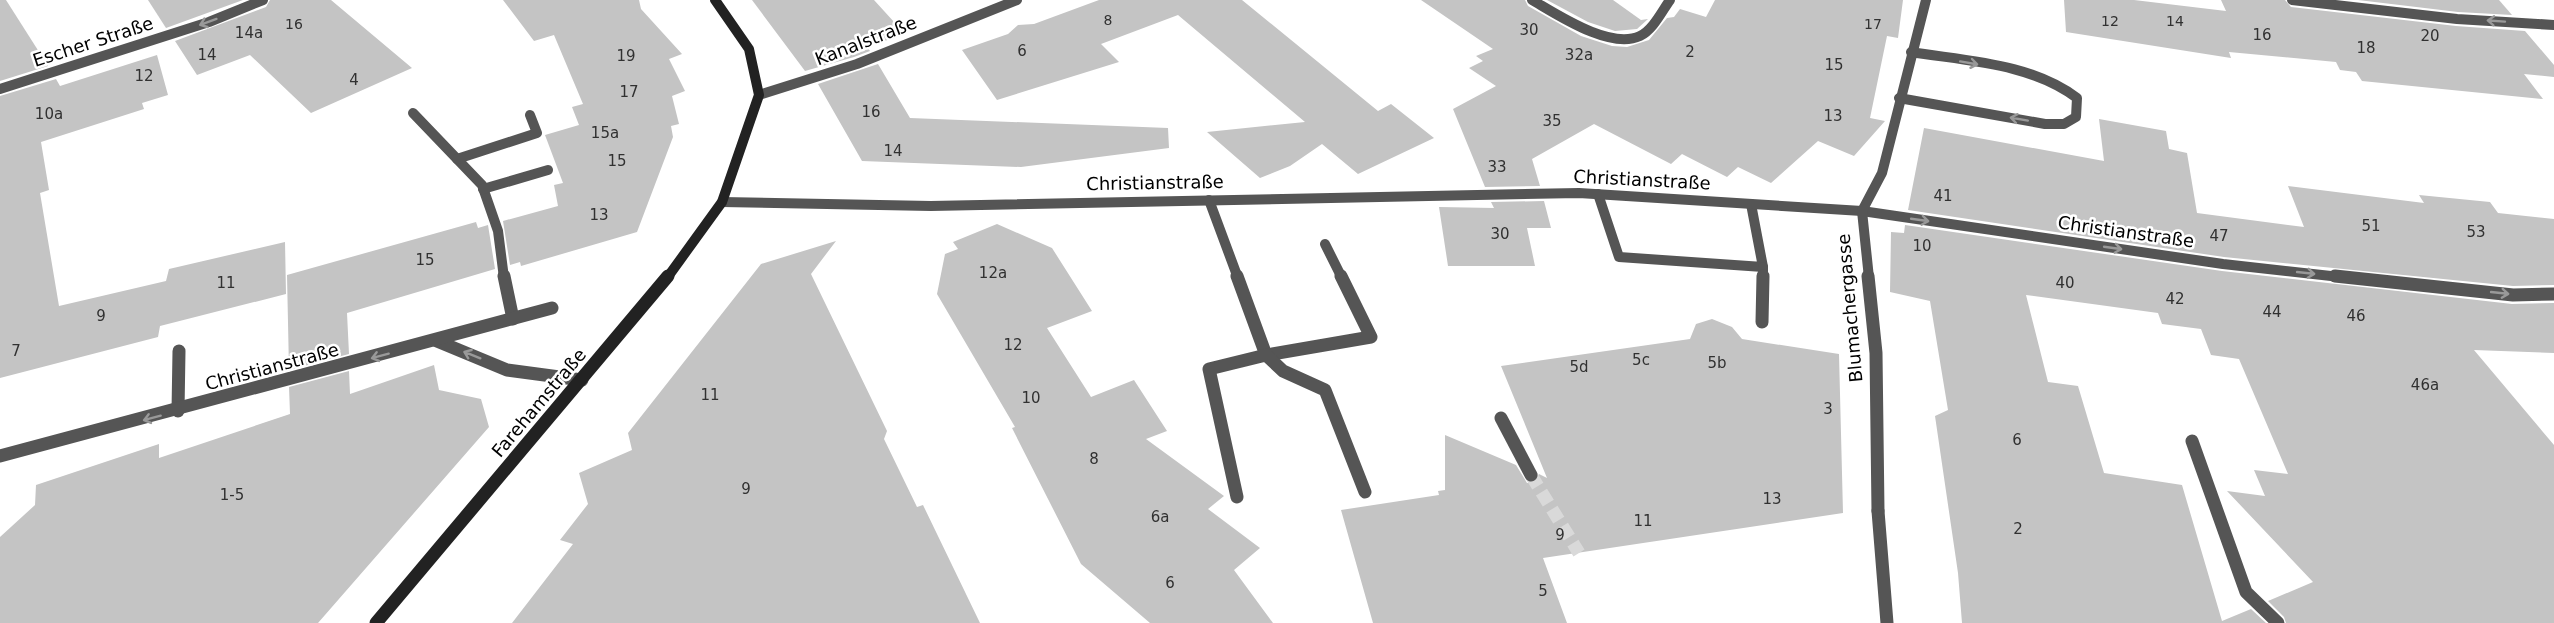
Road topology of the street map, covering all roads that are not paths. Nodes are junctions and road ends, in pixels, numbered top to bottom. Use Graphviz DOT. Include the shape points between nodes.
graph roads {
  1 [pos="262,0"];
  2 [pos="715,0"];
  3 [pos="1017,0"];
  4 [pos="1532,0"];
  5 [pos="1670,0"];
  6 [pos="1926,0"];
  7 [pos="2292,0"];
  8 [pos="2554,25"];
  9 [pos="1911,52"];
  10 [pos="0,89"];
  11 [pos="759,95"];
  12 [pos="1899,98"];
  13 [pos="413,113"];
  14 [pos="530,115"];
  15 [pos="457,159"];
  16 [pos="548,170"];
  17 [pos="483,189"];
  18 [pos="1598,194"];
  19 [pos="1209,200"];
  20 [pos="722,202"];
  21 [pos="1751,204"];
  22 [pos="1862,211"];
  23 [pos="1325,244"];
  24 [pos="1763,267"];
  25 [pos="2554,294"];
  26 [pos="552,308"];
  27 [pos="513,319"];
  28 [pos="1762,322"];
  29 [pos="437,340"];
  30 [pos="179,351"];
  31 [pos="1266,355"];
  32 [pos="582,380"];
  33 [pos="178,411"];
  34 [pos="1500,418"];
  35 [pos="2192,441"];
  36 [pos="0,456"];
  37 [pos="1531,475"];
  38 [pos="1365,492"];
  39 [pos="1237,497"];
  40 [pos="376,623"];
  41 [pos="1887,623"];
  42 [pos="2278,623"];
  1 -- 10 [label="street, Escher Straße, one-way" via="209,22"];
  2 -- 11 [label="main road" via="749,50"];
  3 -- 11 [label="street, Kanalstraße" via="852,65"];
  4 -- 5 [label="street" via="1604,37 1623,40 1641,36"];
  6 -- 9 [label="street, Blumachergasse"];
  8 -- 7 [label="street, one-way" via="2457,19"];
  9 -- 12 [label="street, Blumachergasse"];
  9 -- 12 [label="street, one-way" via="2042,76 2067,87 2077,98 2076,117 2064,124 2045,124"];
  11 -- 20 [label="main road, Farehamstraße"];
  12 -- 22 [label="street, Blumachergasse" via="1882,173"];
  13 -- 15 [label="street"];
  14 -- 15 [label="street" via="537,133"];
  15 -- 17 [label="street"];
  16 -- 17 [label="street"];
  17 -- 27 [label="street" via="498,231"];
  18 -- 19 [label="street, Christianstraße"];
  18 -- 21 [label="street, Christianstraße"];
  18 -- 24 [label="street" via="1619,257"];
  19 -- 20 [label="street, Christianstraße" via="930,206"];
  19 -- 31 [label="street"];
  20 -- 32 [label="main road, Farehamstraße" via="682,261"];
  21 -- 22 [label="street, Christianstraße"];
  21 -- 24 [label="street"];
  22 -- 25 [label="street, Christianstraße, one-way" via="2223,264 2513,295"];
  22 -- 41 [label="street, Blumachergasse" via="1876,353 1878,511"];
  23 -- 31 [label="street" via="1371,337"];
  24 -- 28 [label="street"];
  26 -- 27 [label="street, Christianstraße"];
  27 -- 29 [label="street, Christianstraße"];
  32 -- 29 [label="street, one-way" via="507,370"];
  29 -- 33 [label="street, Christianstraße, one-way"];
  30 -- 33 [label="street"];
  31 -- 38 [label="street" via="1283,371 1325,390"];
  31 -- 39 [label="street" via="1209,369"];
  32 -- 40 [label="main road, Farehamstraße"];
  33 -- 36 [label="street, Christianstraße, one-way"];
  34 -- 37 [label="street"];
  35 -- 42 [label="street" via="2246,592"];
}
